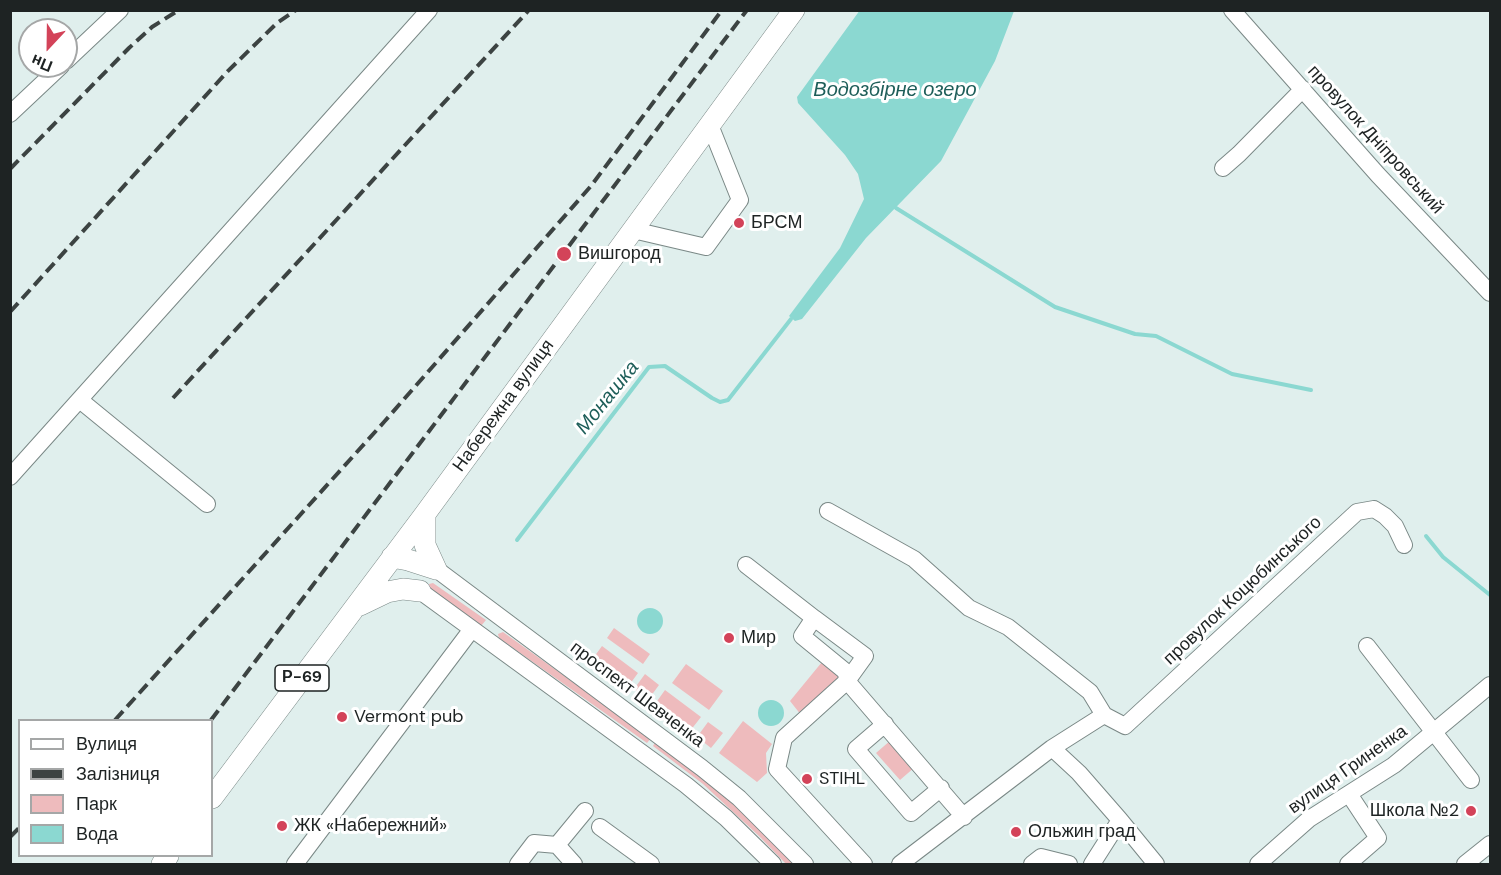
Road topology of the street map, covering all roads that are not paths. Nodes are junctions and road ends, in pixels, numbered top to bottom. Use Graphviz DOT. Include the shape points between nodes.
graph roads {
  1 [pos="120,10"];
  2 [pos="429,10"];
  3 [pos="794,10"];
  4 [pos="1232,10"];
  5 [pos="78,50"];
  6 [pos="48,78"];
  7 [pos="1303,89"];
  8 [pos="10,114"];
  9 [pos="710,125"];
  10 [pos="1222,168"];
  11 [pos="633,230"];
  12 [pos="1491,293"];
  13 [pos="81,401"];
  14 [pos="10,477"];
  15 [pos="207,504"];
  16 [pos="828,511"];
  17 [pos="425,514"];
  18 [pos="1404,545"];
  19 [pos="392,557"];
  20 [pos="747,565"];
  21 [pos="436,569"];
  22 [pos="420,591"];
  23 [pos="355,609"];
  24 [pos="501,618"];
  25 [pos="814,618"];
  26 [pos="479,634"];
  27 [pos="1367,646"];
  28 [pos="847,681"];
  29 [pos="1491,685"];
  30 [pos="1104,715"];
  31 [pos="885,724"];
  32 [pos="1433,733"];
  33 [pos="1052,748"];
  34 [pos="1471,780"];
  35 [pos="941,788"];
  36 [pos="1349,794"];
  37 [pos="213,797"];
  38 [pos="585,811"];
  39 [pos="964,817"];
  40 [pos="1120,820"];
  41 [pos="600,827"];
  42 [pos="1491,844"];
  43 [pos="557,845"];
  44 [pos="1150,862"];
  45 [pos="295,864"];
  46 [pos="518,864"];
  47 [pos="574,864"];
  48 [pos="651,864"];
  49 [pos="772,864"];
  50 [pos="805,864"];
  51 [pos="864,864"];
  52 [pos="900,864"];
  53 [pos="1032,864"];
  54 [pos="1069,864"];
  55 [pos="1092,864"];
  56 [pos="1258,864"];
  57 [pos="1348,864"];
  58 [pos="1465,864"];
  1 -- 5 [label="street"];
  2 -- 13 [label="street"];
  3 -- 9 [label="main road, Набережна вулиця / Р-69"];
  4 -- 7 [label="street, провулок Дніпровський"];
  6 -- 8 [label="street"];
  7 -- 10 [label="street"];
  7 -- 12 [label="street, провулок Дніпровський" via="1378,175"];
  9 -- 11 [label="main road, Набережна вулиця / Р-69"];
  9 -- 11 [label="street" via="740,200 706,247"];
  11 -- 17 [label="main road, Набережна вулиця / Р-69"];
  13 -- 14 [label="street"];
  13 -- 15 [label="street"];
  16 -- 30 [label="street" via="914,559 969,608 1008,627 1090,692"];
  17 -- 19 [label="main road, Набережна вулиця / Р-69"];
  17 -- 21 [label="main road" via="425,545"];
  18 -- 30 [label="street, провулок Коцюбинського" via="1385,516 1374,509 1357,512 1125,726"];
  19 -- 21 [label="main road"];
  19 -- 22 [label="main road" via="400,572"];
  19 -- 23 [label="main road, Набережна вулиця / Р-69"];
  20 -- 25 [label="street"];
  21 -- 24 [label="street, проспект Шевченка"];
  22 -- 23 [label="main road" via="387,592"];
  22 -- 26 [label="street"];
  23 -- 37 [label="main road, Набережна вулиця / Р-69"];
  24 -- 26 [label="street"];
  24 -- 50 [label="street, проспект Шевченка" via="702,768 739,798"];
  25 -- 28 [label="street" via="802,636 846,672"];
  25 -- 28 [label="street" via="865,656"];
  26 -- 45 [label="street"];
  26 -- 49 [label="street" via="686,785"];
  27 -- 32 [label="street"];
  28 -- 31 [label="street"];
  28 -- 51 [label="street" via="784,738 777,769"];
  29 -- 32 [label="street, вулиця Гриненка"];
  30 -- 33 [label="street"];
  31 -- 35 [label="street"];
  31 -- 35 [label="street" via="856,749 904,805 911,813"];
  32 -- 34 [label="street"];
  32 -- 36 [label="street, вулиця Гриненка"];
  33 -- 39 [label="street"];
  33 -- 40 [label="street"];
  35 -- 39 [label="street"];
  36 -- 56 [label="street, вулиця Гриненка" via="1309,819"];
  36 -- 57 [label="street" via="1378,838"];
  38 -- 43 [label="street"];
  39 -- 52 [label="street"];
  40 -- 44 [label="street"];
  40 -- 55 [label="street"];
  41 -- 48 [label="street"];
  42 -- 58 [label="street"];
  43 -- 46 [label="street" via="534,843"];
  43 -- 47 [label="street"];
  53 -- 54 [label="street" via="1041,857"];
}
